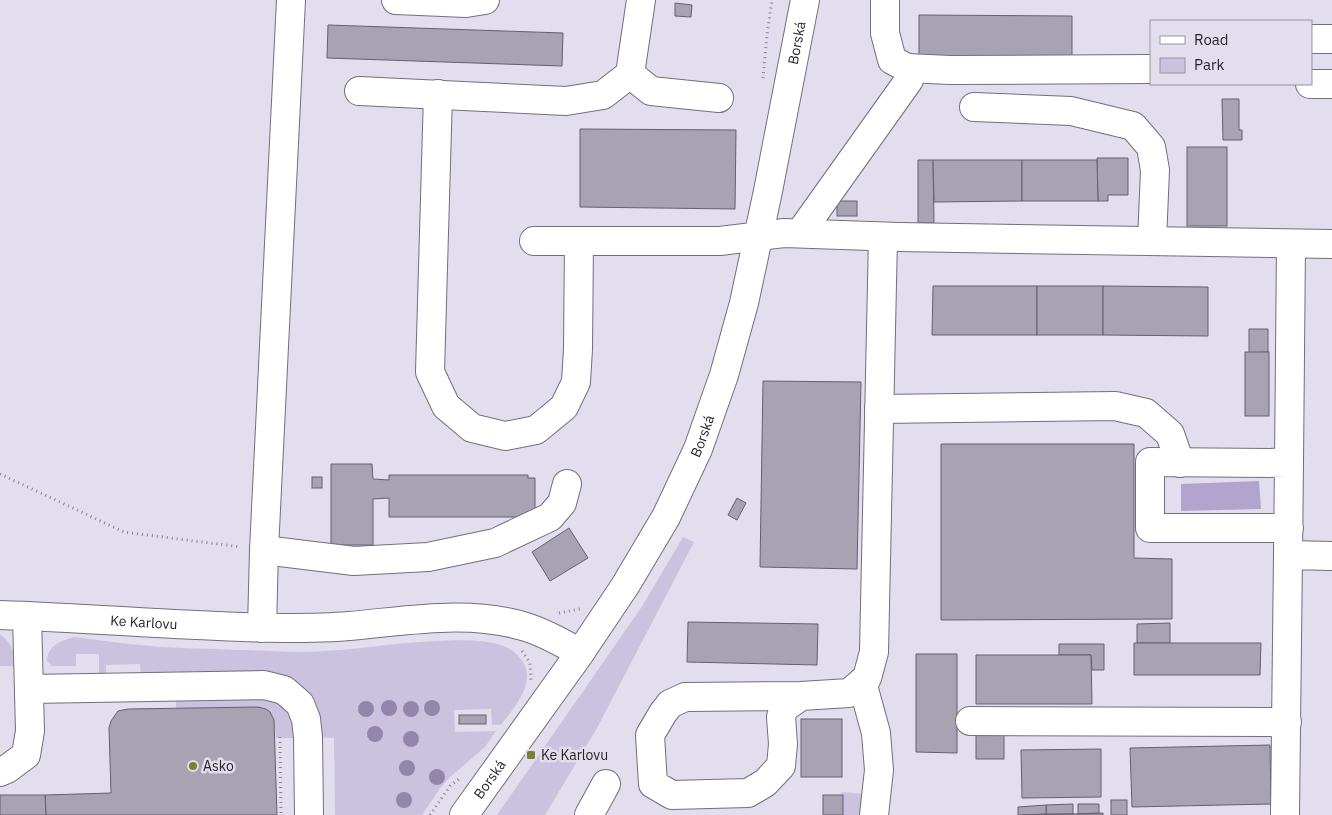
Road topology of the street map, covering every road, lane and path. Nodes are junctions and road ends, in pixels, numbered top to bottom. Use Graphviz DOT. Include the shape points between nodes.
graph roads {
  1 [pos="291,0"];
  2 [pos="396,0"];
  3 [pos="485,0"];
  4 [pos="641,0"];
  5 [pos="805,0"];
  6 [pos="885,0"];
  7 [pos="1312,39"];
  8 [pos="1332,39"];
  9 [pos="906,68"];
  10 [pos="1150,69"];
  11 [pos="630,74"];
  12 [pos="1312,84"];
  13 [pos="1332,84"];
  14 [pos="359,91"];
  15 [pos="438,94"];
  16 [pos="719,98"];
  17 [pos="974,107"];
  18 [pos="800,234"];
  19 [pos="759,236"];
  20 [pos="883,237"];
  21 [pos="534,241"];
  22 [pos="579,241"];
  23 [pos="1152,241"];
  24 [pos="1291,244"];
  25 [pos="1332,244"];
  26 [pos="879,409"];
  27 [pos="1180,463"];
  28 [pos="1289,463"];
  29 [pos="0,474"];
  30 [pos="567,484"];
  31 [pos="1289,528"];
  32 [pos="264,550"];
  33 [pos="1288,555"];
  34 [pos="1332,556"];
  35 [pos="580,609"];
  36 [pos="550,612"];
  37 [pos="0,615"];
  38 [pos="27,616"];
  39 [pos="526,626"];
  40 [pos="262,628"];
  41 [pos="580,653"];
  42 [pos="862,682"];
  43 [pos="531,683"];
  44 [pos="29,690"];
  45 [pos="801,696"];
  46 [pos="970,721"];
  47 [pos="1287,722"];
  48 [pos="280,737"];
  49 [pos="0,772"];
  50 [pos="463,775"];
  51 [pos="606,784"];
  52 [pos="281,815"];
  53 [pos="310,815"];
  54 [pos="430,815"];
  55 [pos="464,815"];
  56 [pos="588,815"];
  57 [pos="874,815"];
  58 [pos="1286,815"];
  1 -- 32 [label="street"];
  2 -- 3 [label="street" via="466,3"];
  4 -- 11 [label="street"];
  5 -- 19 [label="street, Borská"];
  6 -- 9 [label="street" via="885,33 892,60"];
  7 -- 8 [label="street"];
  9 -- 10 [label="street"];
  9 -- 18 [label="street" via="910,80"];
  11 -- 15 [label="street" via="603,95 566,101"];
  11 -- 16 [label="street" via="651,92"];
  12 -- 13 [label="street"];
  14 -- 15 [label="street"];
  15 -- 22 [label="street" via="430,372 446,406 472,428 505,436 536,430 564,407 576,382"];
  17 -- 23 [label="street" via="1071,111 1133,126 1151,146 1155,170"];
  18 -- 19 [label="street"];
  18 -- 20 [label="street"];
  19 -- 22 [label="street" via="720,241"];
  19 -- 41 [label="street, Borská" via="724,376 698,449 666,517"];
  20 -- 23 [label="street"];
  20 -- 26 [label="street"];
  21 -- 22 [label="street"];
  23 -- 24 [label="street"];
  24 -- 25 [label="street"];
  24 -- 28 [label="street"];
  26 -- 27 [label="street" via="1115,406 1146,413 1170,434"];
  26 -- 42 [label="street" via="874,652 867,678"];
  27 -- 28 [label="street"];
  27 -- 31 [label="street" via="1150,462 1150,528"];
  28 -- 31 [label="street"];
  29 -- 32 [label="path" via="124,532"];
  30 -- 32 [label="street" via="562,503 550,517 495,543 428,557 354,561"];
  31 -- 33 [label="street"];
  32 -- 40 [label="street"];
  33 -- 34 [label="street"];
  33 -- 47 [label="street"];
  35 -- 36 [label="path"];
  37 -- 38 [label="street, Ke Karlovu"];
  38 -- 40 [label="street, Ke Karlovu"];
  38 -- 44 [label="street"];
  39 -- 40 [label="street, Ke Karlovu" via="454,617 346,626"];
  39 -- 41 [label="street, Ke Karlovu"];
  39 -- 43 [label="path" via="518,645 530,662"];
  41 -- 55 [label="street, Borská"];
  42 -- 45 [label="street" via="849,693"];
  42 -- 57 [label="street" via="876,733 879,770"];
  44 -- 49 [label="street" via="30,731 26,755"];
  44 -- 53 [label="street" via="264,685 284,690 300,704 306,719"];
  45 -- 45 [label="street" via="685,697 670,704 650,735 653,784 672,795 689,795 748,793 765,783 781,766 781,717 784,708"];
  46 -- 47 [label="street"];
  47 -- 58 [label="street"];
  48 -- 52 [label="path"];
  50 -- 54 [label="path" via="450,786"];
  51 -- 56 [label="street"];
}
